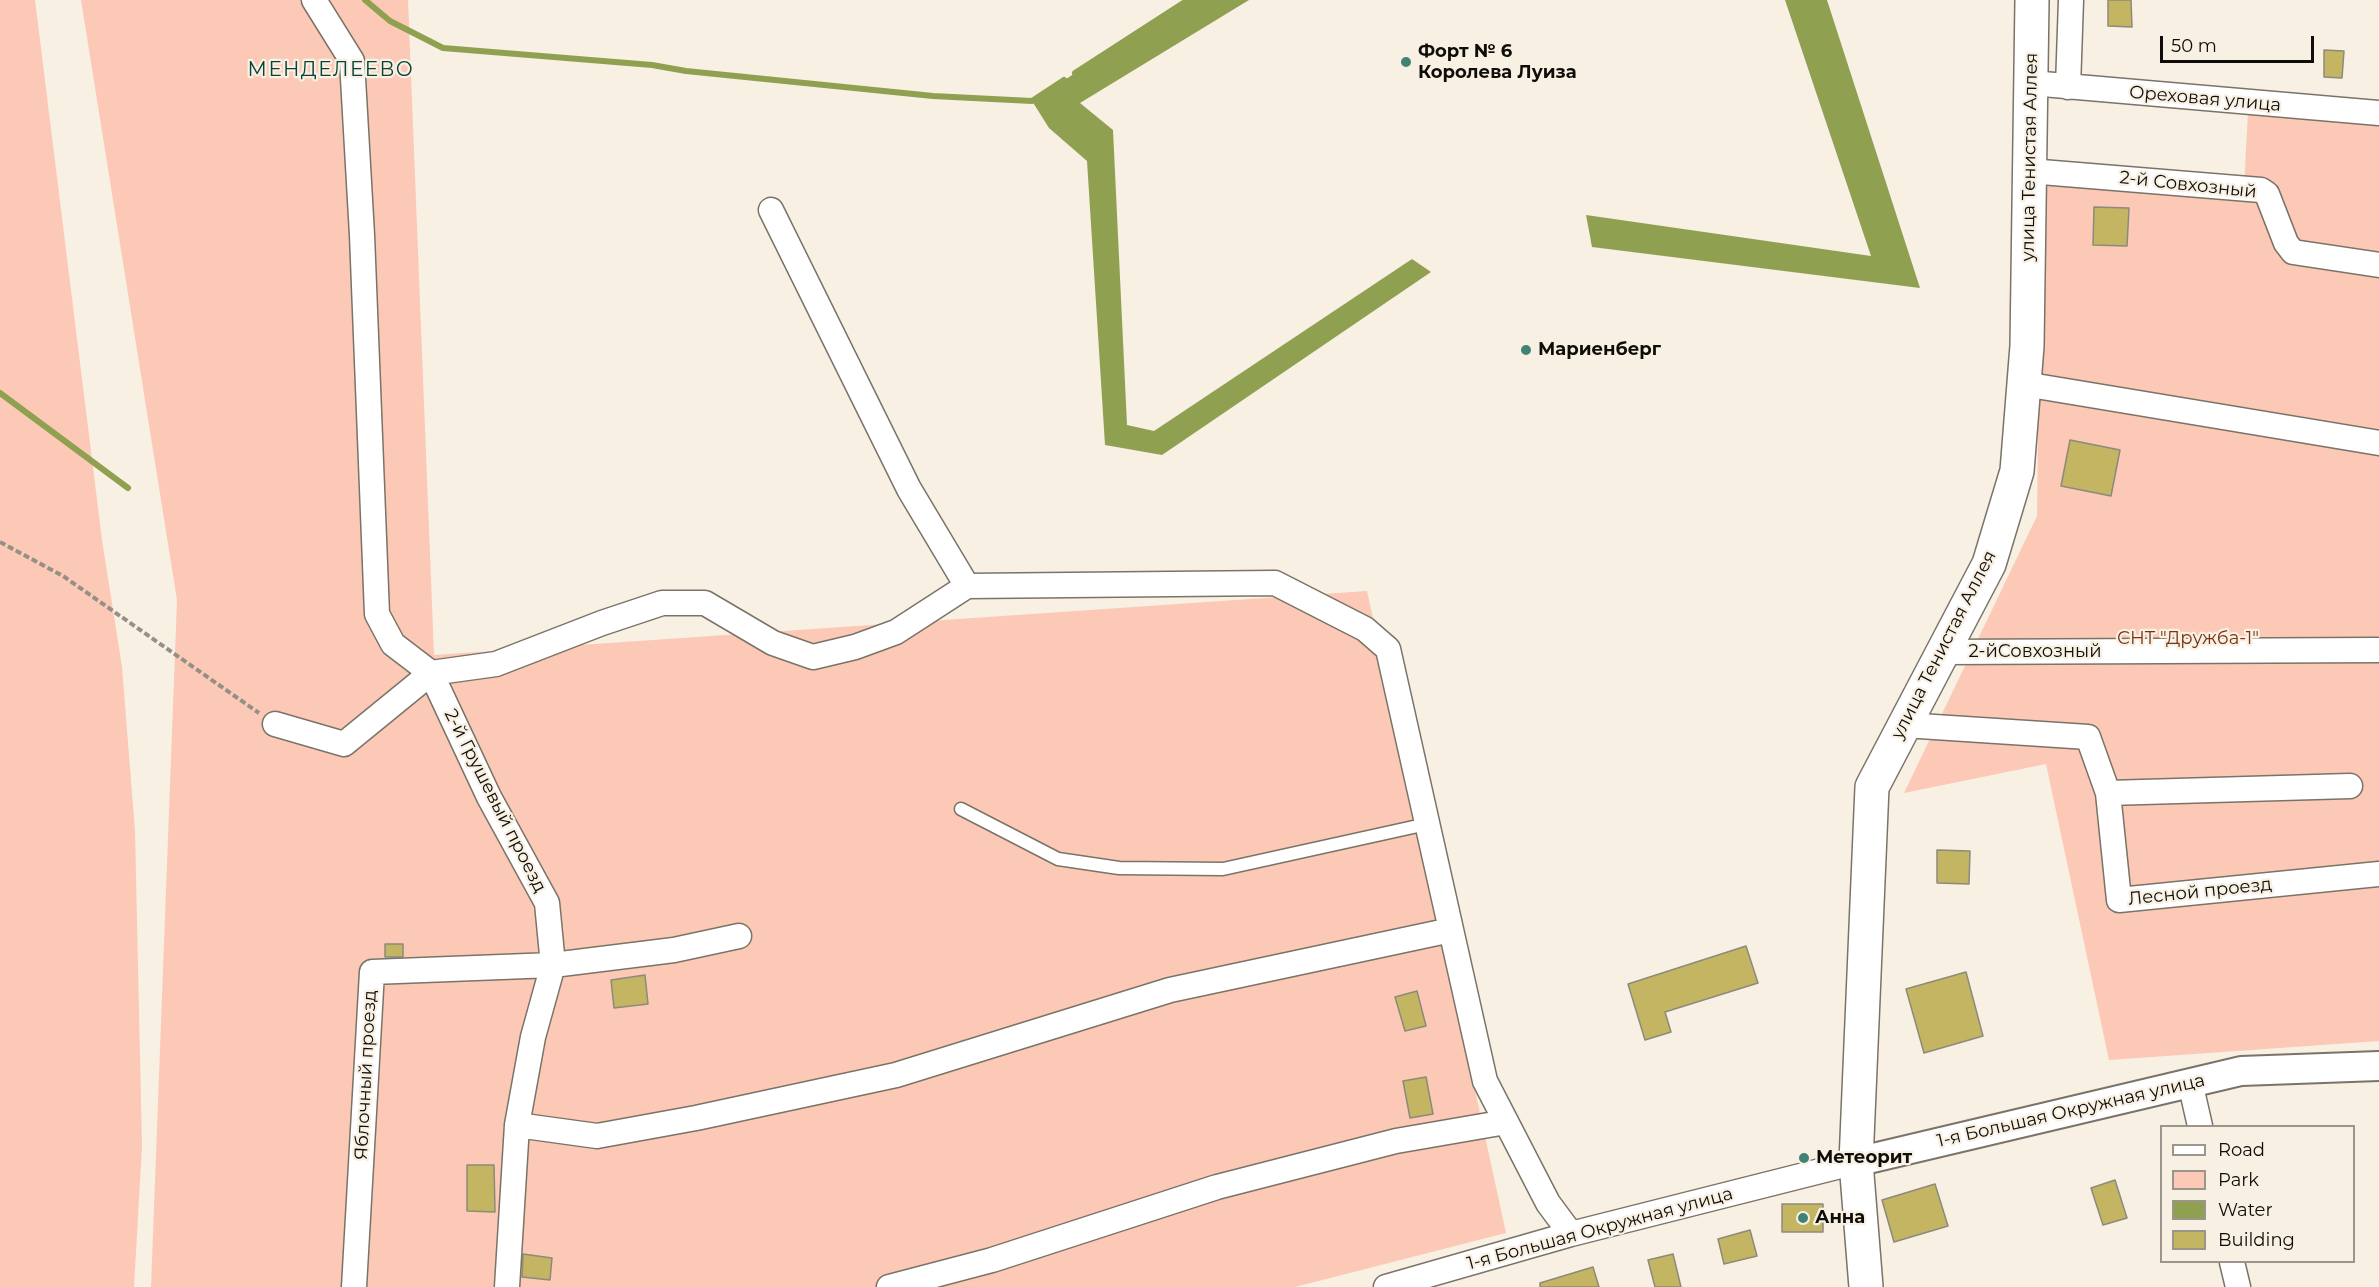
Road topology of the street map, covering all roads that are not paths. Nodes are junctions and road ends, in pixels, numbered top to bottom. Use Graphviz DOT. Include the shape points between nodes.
graph roads {
  1 [pos="314,0"];
  2 [pos="2032,0"];
  3 [pos="2071,0"];
  4 [pos="2031,83"];
  5 [pos="2068,87"];
  6 [pos="2379,113"];
  7 [pos="2029,171"];
  8 [pos="771,210"];
  9 [pos="2379,265"];
  10 [pos="2024,384"];
  11 [pos="2379,443"];
  12 [pos="967,586"];
  13 [pos="2379,650"];
  14 [pos="1943,652"];
  15 [pos="431,673"];
  16 [pos="275,724"];
  17 [pos="1904,725"];
  18 [pos="2350,786"];
  19 [pos="2108,793"];
  20 [pos="961,809"];
  21 [pos="1427,824"];
  22 [pos="2379,874"];
  23 [pos="1451,930"];
  24 [pos="739,936"];
  25 [pos="553,965"];
  26 [pos="2379,1066"];
  27 [pos="2190,1082"];
  28 [pos="1506,1122"];
  29 [pos="517,1125"];
  30 [pos="2200,1125"];
  31 [pos="1856,1162"];
  32 [pos="1571,1234"];
  33 [pos="2232,1263"];
  34 [pos="354,1287"];
  35 [pos="507,1287"];
  36 [pos="889,1287"];
  37 [pos="1386,1287"];
  38 [pos="1866,1287"];
  39 [pos="2238,1287"];
  1 -- 15 [label="street" via="352,61 377,614 393,644"];
  2 -- 4 [label="main road, улица Тенистая Аллея"];
  3 -- 5 [label="street"];
  4 -- 5 [label="street, Ореховая улица"];
  4 -- 7 [label="main road, улица Тенистая Аллея"];
  5 -- 6 [label="street, Ореховая улица"];
  7 -- 9 [label="street, 2-й Совхозный" via="2261,190 2267,194 2288,249"];
  7 -- 10 [label="main road, улица Тенистая Аллея"];
  8 -- 12 [label="street" via="909,489"];
  10 -- 11 [label="street"];
  10 -- 14 [label="main road, улица Тенистая Аллея" via="2017,471 1989,564"];
  12 -- 15 [label="street" via="896,632 813,657 773,643 705,603 662,603 496,664"];
  12 -- 21 [label="street" via="1275,583 1365,629 1388,649"];
  13 -- 14 [label="street, 2-йСовхозный"];
  14 -- 17 [label="main road, улица Тенистая Аллея"];
  15 -- 16 [label="street" via="344,744"];
  15 -- 25 [label="street, 2-й Грушевый проезд" via="489,797 548,903"];
  17 -- 19 [label="street, Лесной проезд" via="2088,737"];
  17 -- 31 [label="main road, улица Тенистая Аллея" via="1872,787"];
  18 -- 19 [label="street"];
  19 -- 22 [label="street, Лесной проезд" via="2120,900"];
  20 -- 21 [label="lane" via="1058,859 1119,868 1222,869"];
  21 -- 23 [label="street"];
  23 -- 28 [label="street" via="1485,1081"];
  23 -- 29 [label="street" via="1170,990 896,1075 696,1118 597,1136"];
  24 -- 25 [label="street" via="674,950"];
  25 -- 29 [label="street, 2-й Грушевый проезд" via="533,1037"];
  25 -- 34 [label="street, Яблочный проезд" via="372,972"];
  26 -- 27 [label="street, 1-я Большая Окружная улица" via="2241,1071"];
  27 -- 30 [label="street"];
  27 -- 31 [label="street, 1-я Большая Окружная улица"];
  28 -- 32 [label="street" via="1548,1203"];
  28 -- 36 [label="street" via="1396,1142 1217,1187 992,1260"];
  29 -- 35 [label="street, 2-й Грушевый проезд"];
  31 -- 32 [label="street, 1-я Большая Окружная улица"];
  31 -- 38 [label="main road, улица Тенистая Аллея"];
  32 -- 37 [label="street, 1-я Большая Окружная улица"];
  33 -- 39 [label="street"];
}
